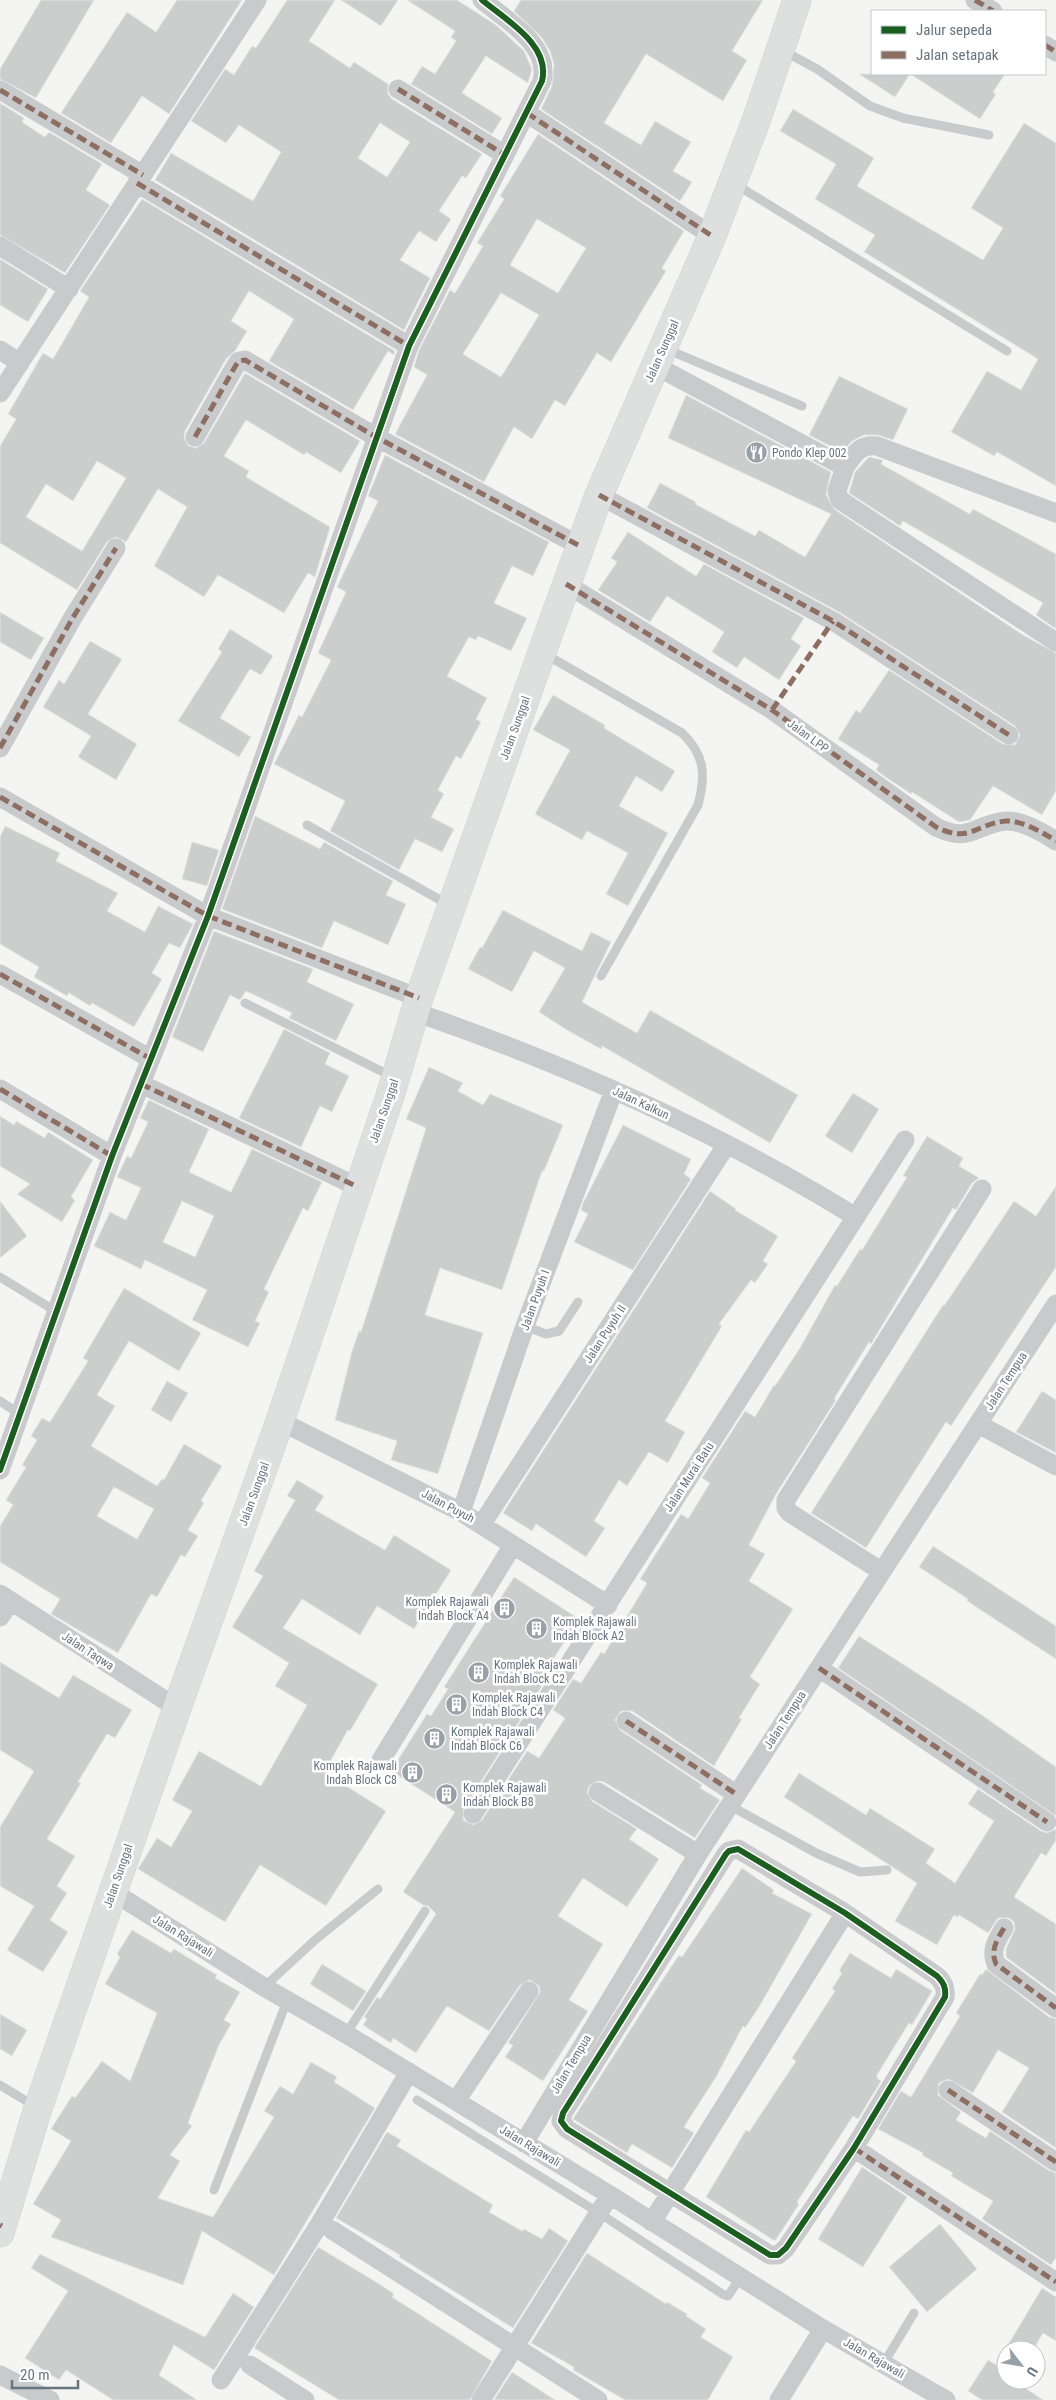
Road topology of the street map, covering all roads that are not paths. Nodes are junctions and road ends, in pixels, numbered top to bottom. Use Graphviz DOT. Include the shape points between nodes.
graph roads {
  1 [pos="257,0"];
  2 [pos="482,0"];
  3 [pos="797,0"];
  4 [pos="975,0"];
  5 [pos="991,10"];
  6 [pos="781,50"];
  7 [pos="398,89"];
  8 [pos="0,90"];
  9 [pos="527,113"];
  10 [pos="989,136"];
  11 [pos="505,155"];
  12 [pos="140,179"];
  13 [pos="733,183"];
  14 [pos="712,236"];
  15 [pos="0,246"];
  16 [pos="69,289"];
  17 [pos="409,346"];
  18 [pos="0,350"];
  19 [pos="1008,351"];
  20 [pos="660,357"];
  21 [pos="20,363"];
  22 [pos="0,393"];
  23 [pos="802,406"];
  24 [pos="195,437"];
  25 [pos="376,437"];
  26 [pos="845,467"];
  27 [pos="599,495"];
  28 [pos="1056,513"];
  29 [pos="580,546"];
  30 [pos="116,548"];
  31 [pos="566,584"];
  32 [pos="1056,642"];
  33 [pos="542,652"];
  34 [pos="1008,735"];
  35 [pos="0,748"];
  36 [pos="0,797"];
  37 [pos="306,825"];
  38 [pos="1055,839"];
  39 [pos="451,907"];
  40 [pos="208,916"];
  41 [pos="0,974"];
  42 [pos="601,976"];
  43 [pos="245,1003"];
  44 [pos="417,1005"];
  45 [pos="151,1059"];
  46 [pos="395,1078"];
  47 [pos="141,1084"];
  48 [pos="0,1090"];
  49 [pos="614,1090"];
  50 [pos="905,1140"];
  51 [pos="727,1144"];
  52 [pos="112,1156"];
  53 [pos="358,1187"];
  54 [pos="982,1189"];
  55 [pos="856,1217"];
  56 [pos="0,1277"];
  57 [pos="578,1302"];
  58 [pos="1056,1304"];
  59 [pos="57,1312"];
  60 [pos="525,1326"];
  61 [pos="0,1401"];
  62 [pos="21,1415"];
  63 [pos="280,1421"];
  64 [pos="978,1424"];
  65 [pos="2,1460"];
  66 [pos="1056,1466"];
  67 [pos="461,1512"];
  68 [pos="482,1524"];
  69 [pos="513,1545"];
  70 [pos="881,1570"];
  71 [pos="5,1597"];
  72 [pos="608,1605"];
  73 [pos="0,1617"];
  74 [pos="819,1668"];
  75 [pos="177,1708"];
  76 [pos="626,1721"];
  77 [pos="381,1760"];
  78 [pos="598,1792"];
  79 [pos="733,1799"];
  80 [pos="473,1814"];
  81 [pos="1046,1822"];
  82 [pos="698,1854"];
  83 [pos="887,1870"];
  84 [pos="378,1889"];
  85 [pos="112,1892"];
  86 [pos="425,1911"];
  87 [pos="845,1912"];
  88 [pos="1004,1928"];
  89 [pos="264,1987"];
  90 [pos="529,1991"];
  91 [pos="287,2001"];
  92 [pos="1056,2008"];
  93 [pos="346,2034"];
  94 [pos="409,2072"];
  95 [pos="0,2085"];
  96 [pos="948,2090"];
  97 [pos="417,2100"];
  98 [pos="456,2101"];
  99 [pos="38,2108"];
  100 [pos="524,2143"];
  101 [pos="854,2148"];
  102 [pos="1056,2162"];
  103 [pos="214,2190"];
  104 [pos="671,2193"];
  105 [pos="610,2195"];
  106 [pos="599,2213"];
  107 [pos="652,2222"];
  108 [pos="1,2228"];
  109 [pos="332,2230"];
  110 [pos="740,2278"];
  111 [pos="1056,2282"];
  112 [pos="914,2313"];
  113 [pos="823,2329"];
  114 [pos="515,2348"];
  115 [pos="884,2363"];
  116 [pos="250,2365"];
  117 [pos="1,2377"];
  118 [pos="222,2380"];
  119 [pos="50,2400"];
  120 [pos="305,2400"];
  121 [pos="481,2400"];
  122 [pos="598,2400"];
  123 [pos="779,2400"];
  124 [pos="946,2400"];
  1 -- 12 [label="street"];
  2 -- 9 [label="street" via="536,46 541,54 544,73"];
  3 -- 6 [label="main road, Jalan Sunggal"];
  4 -- 5 [label="street"];
  6 -- 10 [label="lane" via="817,69 870,106 903,118"];
  6 -- 13 [label="main road, Jalan Sunggal"];
  7 -- 11 [label="street"];
  8 -- 12 [label="street"];
  9 -- 11 [label="street"];
  9 -- 14 [label="street"];
  11 -- 17 [label="street"];
  12 -- 16 [label="street"];
  12 -- 17 [label="street"];
  13 -- 14 [label="main road, Jalan Sunggal"];
  13 -- 19 [label="lane"];
  14 -- 20 [label="main road, Jalan Sunggal"];
  15 -- 16 [label="street"];
  16 -- 21 [label="street"];
  17 -- 25 [label="street"];
  18 -- 21 [label="street"];
  20 -- 23 [label="lane"];
  20 -- 26 [label="street"];
  20 -- 27 [label="main road, Jalan Sunggal"];
  21 -- 22 [label="street"];
  24 -- 25 [label="street" via="236,365 245,360"];
  25 -- 29 [label="street"];
  25 -- 40 [label="street"];
  26 -- 28 [label="street" via="858,450 867,445 877,446"];
  26 -- 32 [label="street" via="837,491 840,500"];
  27 -- 29 [label="main road, Jalan Sunggal"];
  27 -- 34 [label="street" via="834,621"];
  29 -- 31 [label="main road, Jalan Sunggal"];
  30 -- 35 [label="street"];
  31 -- 33 [label="main road, Jalan Sunggal"];
  31 -- 38 [label="street, Jalan LPP" via="772,710 936,827 951,834 966,835 1007,821"];
  33 -- 39 [label="main road, Jalan Sunggal"];
  33 -- 42 [label="lane" via="682,733 695,745 704,775 698,805"];
  36 -- 40 [label="street, Jalan Kalkun"];
  37 -- 39 [label="lane"];
  39 -- 44 [label="main road, Jalan Sunggal"];
  40 -- 44 [label="street, Jalan Kalkun"];
  40 -- 45 [label="street"];
  41 -- 45 [label="street"];
  43 -- 46 [label="lane"];
  44 -- 46 [label="main road, Jalan Sunggal"];
  44 -- 49 [label="street, Jalan Kalkun"];
  45 -- 47 [label="street"];
  46 -- 53 [label="main road, Jalan Sunggal"];
  47 -- 52 [label="street"];
  47 -- 53 [label="street"];
  48 -- 52 [label="street"];
  49 -- 51 [label="street, Jalan Kalkun"];
  49 -- 60 [label="street, Jalan Puyuh I"];
  50 -- 55 [label="street, Jalan Murai Batu"];
  51 -- 55 [label="street, Jalan Kalkun"];
  51 -- 68 [label="street, Jalan Puyuh II"];
  52 -- 59 [label="street"];
  53 -- 63 [label="main road, Jalan Sunggal"];
  54 -- 70 [label="street" via="786,1500 790,1513"];
  55 -- 72 [label="street, Jalan Murai Batu"];
  56 -- 59 [label="lane"];
  57 -- 60 [label="lane" via="559,1331 546,1334"];
  58 -- 64 [label="street, Jalan Tempua"];
  59 -- 62 [label="street"];
  60 -- 67 [label="street, Jalan Puyuh I"];
  61 -- 62 [label="lane"];
  62 -- 65 [label="street"];
  63 -- 67 [label="street, Jalan Puyuh"];
  63 -- 75 [label="main road, Jalan Sunggal"];
  64 -- 66 [label="street"];
  64 -- 70 [label="street, Jalan Tempua"];
  67 -- 68 [label="street, Jalan Puyuh"];
  68 -- 69 [label="street, Jalan Puyuh"];
  69 -- 72 [label="street, Jalan Puyuh"];
  69 -- 77 [label="street"];
  70 -- 74 [label="street, Jalan Tempua"];
  71 -- 73 [label="street"];
  71 -- 75 [label="street, Jalan Taqwa"];
  72 -- 80 [label="street, Jalan Murai Batu"];
  74 -- 79 [label="street, Jalan Tempua"];
  74 -- 81 [label="street"];
  75 -- 85 [label="main road, Jalan Sunggal"];
  76 -- 79 [label="street"];
  78 -- 82 [label="street"];
  79 -- 82 [label="street, Jalan Tempua"];
  79 -- 83 [label="lane" via="816,1853 860,1872"];
  82 -- 100 [label="street, Jalan Tempua"];
  84 -- 89 [label="lane"];
  85 -- 89 [label="street, Jalan Rajawali"];
  85 -- 99 [label="main road, Jalan Sunggal"];
  86 -- 93 [label="lane"];
  87 -- 101 [label="street" via="937,1976 945,1991 945,1997"];
  87 -- 104 [label="street"];
  87 -- 104 [label="street" via="742,1851 729,1851 563,2113 561,2121 568,2129"];
  88 -- 92 [label="street" via="992,1955 996,1964"];
  89 -- 91 [label="street, Jalan Rajawali"];
  90 -- 98 [label="street"];
  91 -- 93 [label="street, Jalan Rajawali"];
  91 -- 103 [label="lane"];
  93 -- 94 [label="street, Jalan Rajawali"];
  94 -- 98 [label="street, Jalan Rajawali"];
  94 -- 118 [label="street"];
  95 -- 99 [label="lane"];
  96 -- 102 [label="street"];
  97 -- 106 [label="lane"];
  98 -- 100 [label="street, Jalan Rajawali"];
  99 -- 108 [label="main road, Jalan Sunggal"];
  100 -- 105 [label="street, Jalan Rajawali"];
  101 -- 104 [label="street" via="786,2248 774,2256"];
  101 -- 111 [label="street"];
  104 -- 107 [label="street"];
  105 -- 106 [label="street"];
  105 -- 107 [label="street, Jalan Rajawali"];
  106 -- 110 [label="lane" via="724,2296 730,2294"];
  106 -- 114 [label="street"];
  107 -- 110 [label="street, Jalan Rajawali"];
  109 -- 114 [label="street"];
  110 -- 113 [label="street, Jalan Rajawali"];
  112 -- 115 [label="lane"];
  113 -- 115 [label="street, Jalan Rajawali"];
  113 -- 123 [label="street"];
  114 -- 121 [label="street"];
  114 -- 122 [label="street"];
  115 -- 124 [label="street, Jalan Rajawali"];
  116 -- 120 [label="street"];
  117 -- 119 [label="street"];
}
